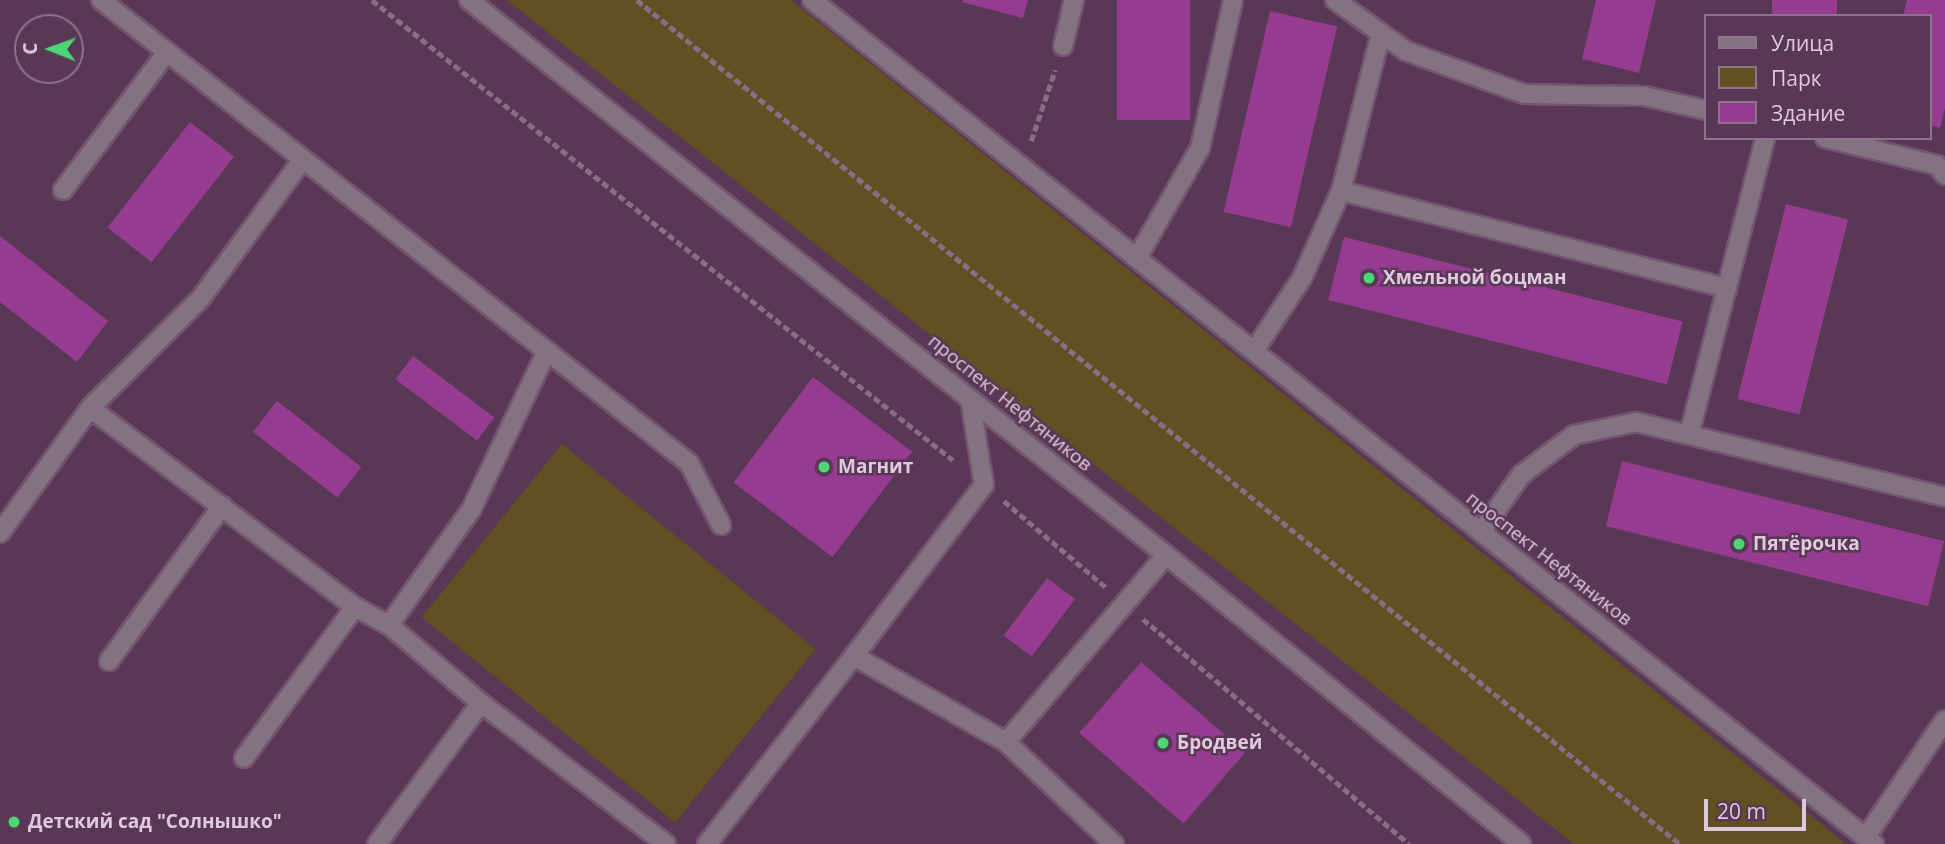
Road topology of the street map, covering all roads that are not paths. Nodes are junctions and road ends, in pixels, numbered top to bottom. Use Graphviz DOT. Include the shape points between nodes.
graph roads {
  1 [pos="101,0"];
  2 [pos="469,0"];
  3 [pos="812,0"];
  4 [pos="1074,0"];
  5 [pos="1233,0"];
  6 [pos="1335,0"];
  7 [pos="832,6"];
  8 [pos="1381,33"];
  9 [pos="1063,46"];
  10 [pos="167,52"];
  11 [pos="1703,110"];
  12 [pos="1764,140"];
  13 [pos="1834,140"];
  14 [pos="303,159"];
  15 [pos="1945,174"];
  16 [pos="63,190"];
  17 [pos="1341,191"];
  18 [pos="1137,258"];
  19 [pos="1727,288"];
  20 [pos="547,351"];
  21 [pos="1254,351"];
  22 [pos="970,399"];
  23 [pos="90,408"];
  24 [pos="1689,435"];
  25 [pos="1945,497"];
  26 [pos="222,506"];
  27 [pos="721,525"];
  28 [pos="1481,532"];
  29 [pos="0,533"];
  30 [pos="1166,555"];
  31 [pos="355,607"];
  32 [pos="389,625"];
  33 [pos="854,656"];
  34 [pos="109,661"];
  35 [pos="481,703"];
  36 [pos="1945,720"];
  37 [pos="1006,742"];
  38 [pos="244,758"];
  39 [pos="717,841"];
  40 [pos="1870,841"];
  41 [pos="377,844"];
  42 [pos="666,844"];
  43 [pos="1114,844"];
  44 [pos="1521,844"];
  1 -- 10 [label="street"];
  2 -- 22 [label="street, проспект Нефтяников"];
  3 -- 7 [label="street, проспект Нефтяников"];
  4 -- 9 [label="street"];
  5 -- 18 [label="street" via="1200,148"];
  6 -- 8 [label="street"];
  7 -- 18 [label="street, проспект Нефтяников"];
  8 -- 11 [label="street" via="1406,51 1524,94 1644,96"];
  8 -- 17 [label="street"];
  10 -- 14 [label="street"];
  10 -- 16 [label="street"];
  12 -- 19 [label="street"];
  13 -- 15 [label="street" via="1937,164"];
  14 -- 20 [label="street"];
  14 -- 23 [label="street" via="201,298"];
  17 -- 19 [label="street"];
  17 -- 21 [label="street" via="1302,278"];
  18 -- 21 [label="street, проспект Нефтяников"];
  19 -- 24 [label="street"];
  20 -- 27 [label="street" via="689,463"];
  20 -- 32 [label="street" via="472,508"];
  21 -- 28 [label="street, проспект Нефтяников"];
  22 -- 30 [label="street, проспект Нефтяников"];
  22 -- 33 [label="street" via="984,485"];
  23 -- 26 [label="street"];
  23 -- 29 [label="street"];
  24 -- 25 [label="street"];
  24 -- 28 [label="street" via="1636,422 1574,435 1521,475"];
  26 -- 31 [label="street"];
  26 -- 34 [label="street"];
  28 -- 40 [label="street, проспект Нефтяников"];
  30 -- 37 [label="street"];
  30 -- 44 [label="street, проспект Нефтяников"];
  31 -- 32 [label="street"];
  31 -- 38 [label="street"];
  32 -- 35 [label="street"];
  33 -- 37 [label="street"];
  33 -- 39 [label="street"];
  35 -- 41 [label="street"];
  35 -- 42 [label="street"];
  36 -- 40 [label="street"];
  37 -- 43 [label="street"];
}
